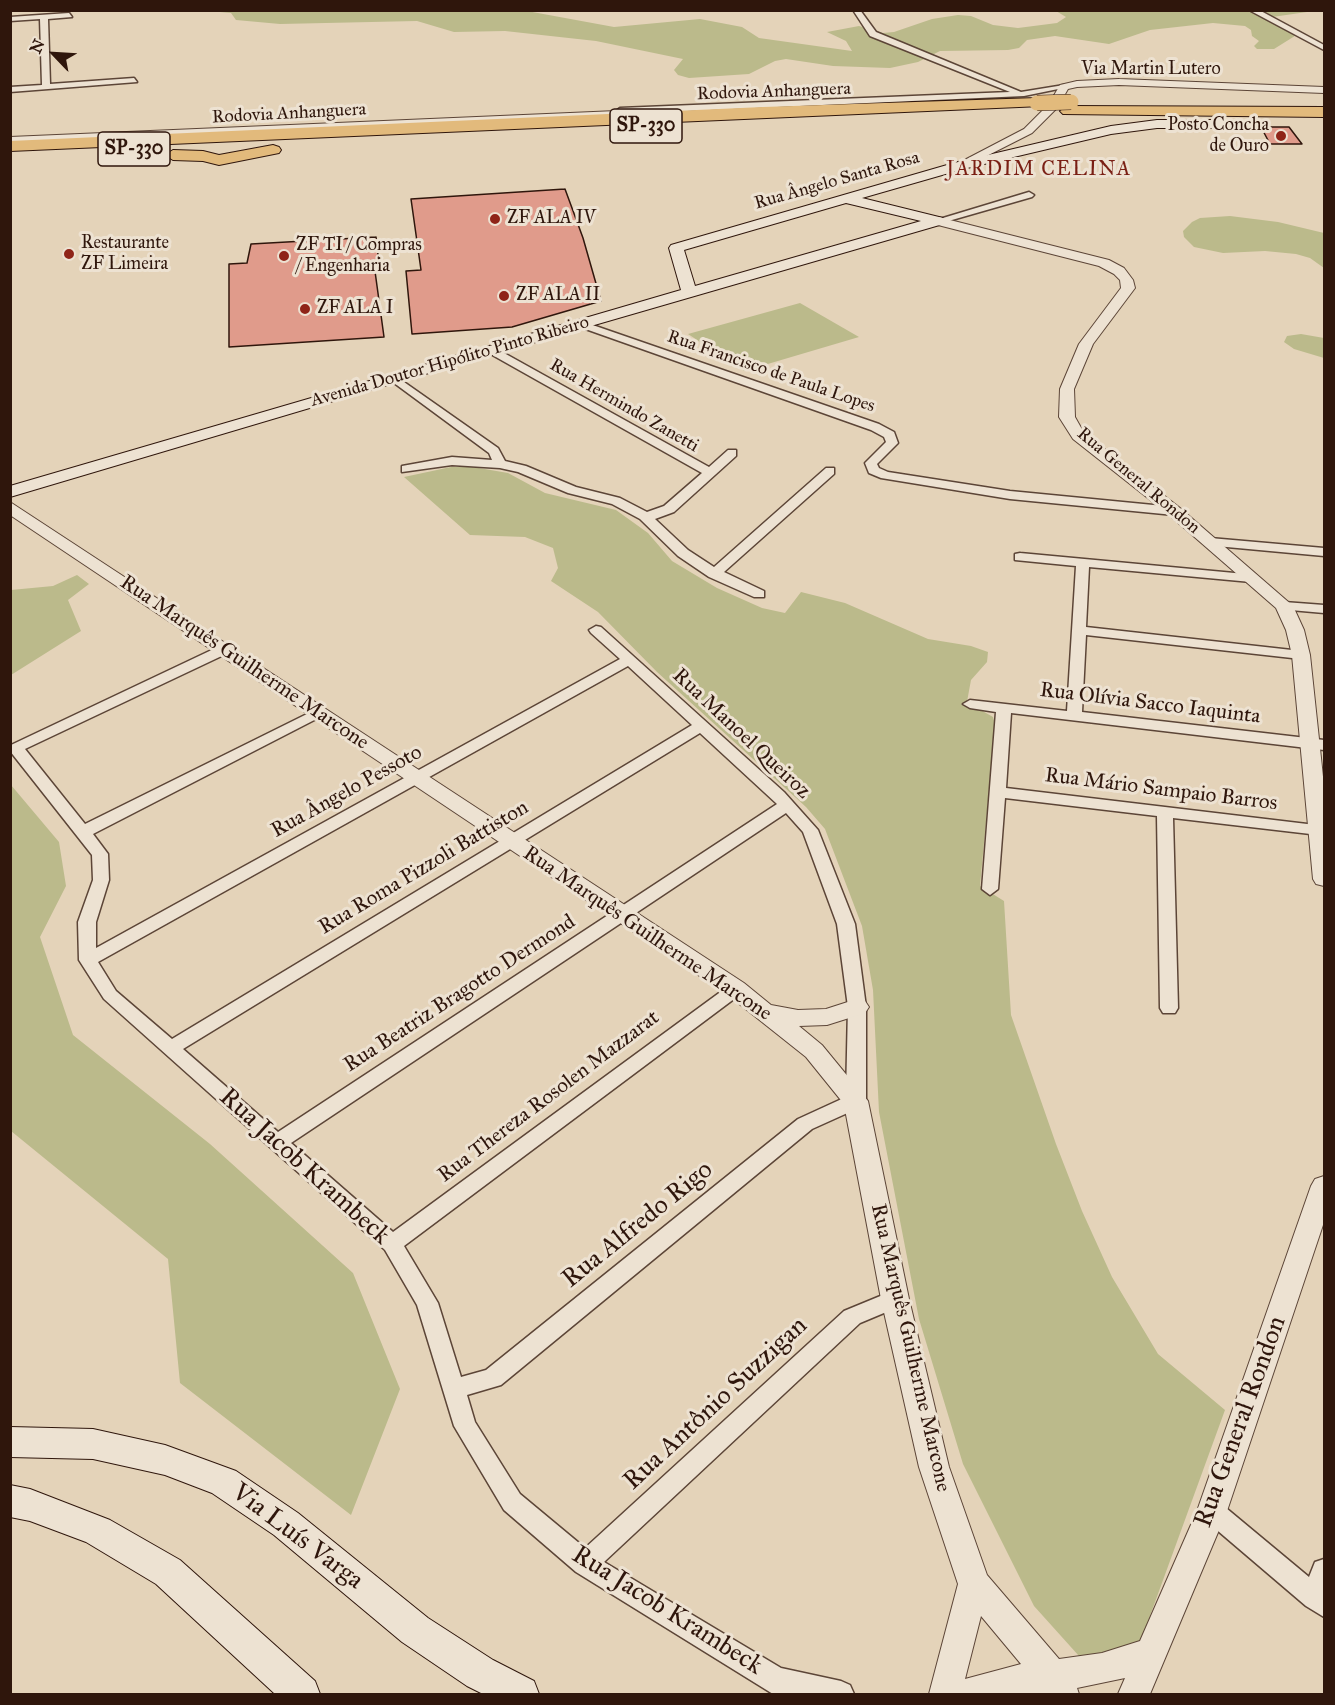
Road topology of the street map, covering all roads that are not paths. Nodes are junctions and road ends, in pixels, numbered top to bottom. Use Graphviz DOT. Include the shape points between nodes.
graph roads {
  1 [pos="856,10"];
  2 [pos="1252,10"];
  3 [pos="69,15"];
  4 [pos="44,17"];
  5 [pos="10,19"];
  6 [pos="1324,48"];
  7 [pos="134,80"];
  8 [pos="46,87"];
  9 [pos="1064,87"];
  10 [pos="10,90"];
  11 [pos="1324,92"];
  12 [pos="1032,103"];
  13 [pos="1324,104"];
  14 [pos="1070,107"];
  15 [pos="1121,111"];
  16 [pos="763,112"];
  17 [pos="1324,112"];
  18 [pos="584,114"];
  19 [pos="1232,124"];
  20 [pos="1324,125"];
  21 [pos="12,148"];
  22 [pos="958,166"];
  23 [pos="1029,195"];
  24 [pos="849,199"];
  25 [pos="938,221"];
  26 [pos="690,293"];
  27 [pos="580,324"];
  28 [pos="490,350"];
  29 [pos="394,378"];
  30 [pos="732,453"];
  31 [pos="500,464"];
  32 [pos="406,469"];
  33 [pos="830,471"];
  34 [pos="710,473"];
  35 [pos="10,492"];
  36 [pos="10,507"];
  37 [pos="1174,511"];
  38 [pos="645,516"];
  39 [pos="1210,542"];
  40 [pos="1324,552"];
  41 [pos="1020,557"];
  42 [pos="1083,562"];
  43 [pos="714,574"];
  44 [pos="1251,578"];
  45 [pos="759,594"];
  46 [pos="1284,606"];
  47 [pos="1324,609"];
  48 [pos="596,630"];
  49 [pos="1079,630"];
  50 [pos="222,650"];
  51 [pos="1301,655"];
  52 [pos="627,661"];
  53 [pos="970,704"];
  54 [pos="1004,708"];
  55 [pos="318,714"];
  56 [pos="1074,716"];
  57 [pos="701,726"];
  58 [pos="1317,744"];
  59 [pos="416,778"];
  60 [pos="997,792"];
  61 [pos="787,805"];
  62 [pos="1165,812"];
  63 [pos="1319,830"];
  64 [pos="83,832"];
  65 [pos="511,841"];
  66 [pos="1324,879"];
  67 [pos="990,889"];
  68 [pos="622,914"];
  69 [pos="88,960"];
  70 [pos="736,989"];
  71 [pos="857,1007"];
  72 [pos="1169,1008"];
  73 [pos="764,1012"];
  74 [pos="171,1048"];
  75 [pos="856,1101"];
  76 [pos="277,1142"];
  77 [pos="1324,1186"];
  78 [pos="392,1244"];
  79 [pos="895,1299"];
  80 [pos="453,1389"];
  81 [pos="10,1442"];
  82 [pos="10,1501"];
  83 [pos="1212,1511"];
  84 [pos="585,1564"];
  85 [pos="1324,1570"];
  86 [pos="974,1584"];
  87 [pos="1320,1601"];
  88 [pos="1150,1654"];
  89 [pos="1058,1685"];
  90 [pos="784,1687"];
  91 [pos="302,1695"];
  92 [pos="521,1695"];
  93 [pos="841,1695"];
  94 [pos="945,1695"];
  95 [pos="968,1695"];
  96 [pos="1134,1695"];
  1 -- 12 [label="street" via="873,34"];
  2 -- 6 [label="street"];
  3 -- 4 [label="street"];
  4 -- 5 [label="street"];
  4 -- 8 [label="street"];
  7 -- 8 [label="street"];
  8 -- 10 [label="street"];
  9 -- 11 [label="street, Via Martin Lutero" via="1119,82"];
  9 -- 12 [label="street"];
  9 -- 22 [label="street, Via Martin Lutero" via="1036,126"];
  12 -- 14 [label="highway, Rodovia Anhanguera / SP-330"];
  12 -- 16 [label="highway, Rodovia Anhanguera / SP-330"];
  12 -- 18 [label="street"];
  12 -- 21 [label="highway, Rodovia Anhanguera / SP-330" via="823,118 449,135 282,149 219,160 185,155"];
  13 -- 14 [label="highway, Rodovia Anhanguera / SP-330"];
  14 -- 15 [label="highway, Rodovia Anhanguera / SP-330"];
  15 -- 17 [label="highway, Rodovia Anhanguera / SP-330"];
  15 -- 19 [label="highway" via="1193,115"];
  16 -- 18 [label="street"];
  16 -- 21 [label="highway, Rodovia Anhanguera / SP-330"];
  18 -- 21 [label="street"];
  19 -- 20 [label="highway"];
  19 -- 22 [label="main road, Rua Ângelo Santa Rosa" via="1157,124 1111,130"];
  22 -- 24 [label="main road, Rua Ângelo Santa Rosa"];
  23 -- 25 [label="street, Avenida Doutor Hipólito Pinto Ribeiro"];
  24 -- 25 [label="main road, Rua General Rondon"];
  24 -- 26 [label="main road, Rua Ângelo Santa Rosa" via="676,248"];
  25 -- 26 [label="main road, Avenida Doutor Hipólito Pinto Ribeiro"];
  25 -- 37 [label="street, Rua General Rondon" via="1104,263 1119,271 1128,288 1086,344 1067,389 1066,417 1078,436"];
  26 -- 27 [label="main road, Avenida Doutor Hipólito Pinto Ribeiro"];
  27 -- 28 [label="main road, Avenida Doutor Hipólito Pinto Ribeiro"];
  27 -- 37 [label="street, Rua Francisco de Paula Lopes" via="875,427 890,435 892,443 871,463 873,470 885,475 1010,495"];
  28 -- 29 [label="main road, Avenida Doutor Hipólito Pinto Ribeiro"];
  28 -- 34 [label="street, Rua Hermindo Zanetti"];
  29 -- 31 [label="street" via="494,451"];
  29 -- 35 [label="main road, Avenida Doutor Hipólito Pinto Ribeiro"];
  30 -- 34 [label="street"];
  31 -- 32 [label="street" via="452,461"];
  31 -- 38 [label="street" via="616,501"];
  33 -- 43 [label="street"];
  34 -- 38 [label="street" via="669,509"];
  36 -- 50 [label="street, Rua Marquês Guilherme Marcone"];
  37 -- 39 [label="street, Rua General Rondon"];
  38 -- 43 [label="street" via="683,553"];
  39 -- 40 [label="street"];
  39 -- 44 [label="street, Rua General Rondon"];
  41 -- 42 [label="street"];
  42 -- 44 [label="street"];
  42 -- 49 [label="street"];
  43 -- 45 [label="street"];
  44 -- 46 [label="street, Rua General Rondon"];
  46 -- 47 [label="street"];
  46 -- 51 [label="street, Rua General Rondon"];
  48 -- 52 [label="street, Rua Manoel Queiroz"];
  49 -- 51 [label="street"];
  49 -- 56 [label="street"];
  50 -- 55 [label="street, Rua Marquês Guilherme Marcone"];
  50 -- 64 [label="street" via="16,748"];
  51 -- 58 [label="street, Rua General Rondon"];
  52 -- 57 [label="street, Rua Manoel Queiroz"];
  52 -- 59 [label="street, Rua Ângelo Pessoto"];
  53 -- 54 [label="street, Rua Olívia Sacco Iaquinta"];
  54 -- 56 [label="street, Rua Olívia Sacco Iaquinta"];
  54 -- 60 [label="street"];
  55 -- 59 [label="street, Rua Marquês Guilherme Marcone"];
  55 -- 64 [label="street"];
  56 -- 58 [label="street, Rua Olívia Sacco Iaquinta"];
  57 -- 61 [label="street, Rua Manoel Queiroz"];
  57 -- 65 [label="street, Rua Roma Pizzoli Battiston"];
  58 -- 63 [label="street, Rua General Rondon"];
  59 -- 65 [label="street, Rua Marquês Guilherme Marcone"];
  59 -- 69 [label="street, Rua Ângelo Pessoto"];
  60 -- 62 [label="street, Rua Mário Sampaio Barros"];
  60 -- 67 [label="street"];
  61 -- 68 [label="street, Rua Beatriz Bragotto Dermond"];
  61 -- 71 [label="street, Rua Manoel Queiroz" via="810,831 846,924"];
  62 -- 63 [label="street, Rua Mário Sampaio Barros"];
  62 -- 72 [label="street"];
  63 -- 66 [label="street, Rua General Rondon"];
  64 -- 69 [label="street" via="100,854 101,880 87,922"];
  65 -- 68 [label="street, Rua Marquês Guilherme Marcone"];
  65 -- 74 [label="street, Rua Roma Pizzoli Battiston"];
  68 -- 70 [label="street, Rua Marquês Guilherme Marcone"];
  68 -- 76 [label="street, Rua Beatriz Bragotto Dermond"];
  69 -- 74 [label="street, Rua Jacob Krambeck" via="110,995"];
  70 -- 73 [label="street, Rua Marquês Guilherme Marcone"];
  70 -- 78 [label="street, Rua Thereza Rosolen Mazzarat"];
  71 -- 73 [label="street" via="827,1017 798,1018"];
  71 -- 75 [label="street, Rua Manoel Queiroz"];
  73 -- 75 [label="street, Rua Marquês Guilherme Marcone" via="814,1051"];
  74 -- 76 [label="street, Rua Jacob Krambeck"];
  75 -- 79 [label="street, Rua Marquês Guilherme Marcone"];
  75 -- 80 [label="street, Rua Alfredo Rigo" via="804,1124 494,1378"];
  76 -- 78 [label="street, Rua Jacob Krambeck"];
  77 -- 83 [label="street, Rua General Rondon"];
  78 -- 80 [label="street, Rua Jacob Krambeck" via="427,1303"];
  79 -- 84 [label="street, Rua Antônio Suzzigan" via="852,1317"];
  79 -- 86 [label="street, Rua Marquês Guilherme Marcone" via="934,1467"];
  80 -- 84 [label="street, Rua Jacob Krambeck" via="465,1426 512,1503"];
  81 -- 92 [label="main road, Via Luís Varga" via="93,1444 165,1460 224,1482 286,1524 415,1630"];
  82 -- 91 [label="main road" via="98,1532 168,1572"];
  83 -- 87 [label="street"];
  83 -- 88 [label="street, Rua General Rondon"];
  84 -- 90 [label="street, Rua Jacob Krambeck"];
  85 -- 87 [label="street"];
  86 -- 89 [label="street, Rua Marquês Guilherme Marcone"];
  86 -- 94 [label="street"];
  88 -- 89 [label="street"];
  88 -- 96 [label="street, Rua General Rondon"];
  89 -- 95 [label="street" via="1023,1680"];
  90 -- 93 [label="street, Rua Jacob Krambeck"];
}
